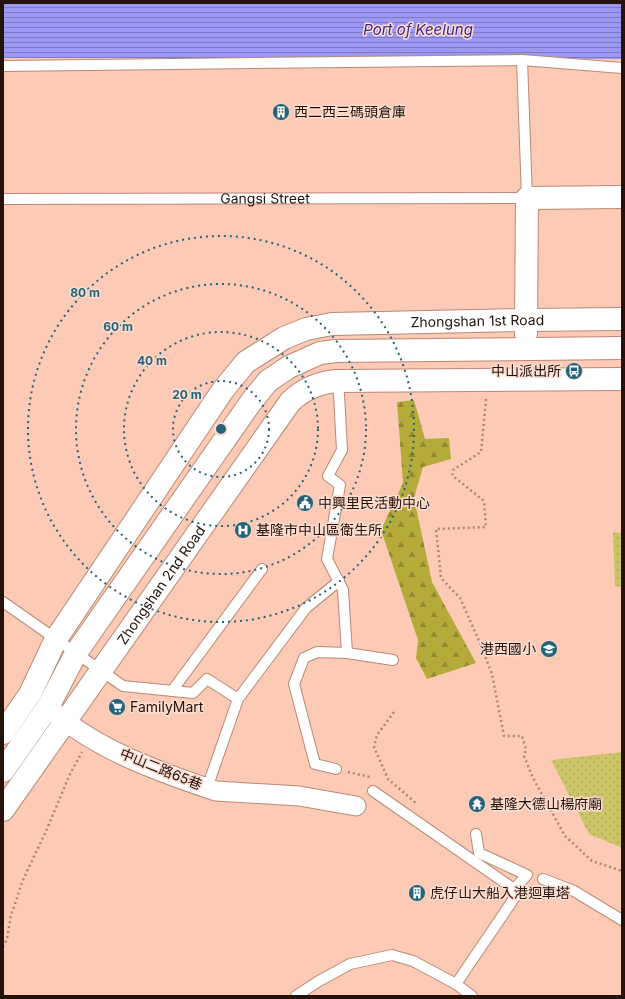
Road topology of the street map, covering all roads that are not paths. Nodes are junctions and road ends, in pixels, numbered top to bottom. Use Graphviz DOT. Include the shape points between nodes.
graph roads {
  1 [pos="522,60"];
  2 [pos="3,66"];
  3 [pos="622,68"];
  4 [pos="622,197"];
  5 [pos="527,198"];
  6 [pos="3,199"];
  7 [pos="622,319"];
  8 [pos="526,320"];
  9 [pos="526,348"];
  10 [pos="622,348"];
  11 [pos="525,379"];
  12 [pos="622,379"];
  13 [pos="336,381"];
  14 [pos="262,569"];
  15 [pos="339,581"];
  16 [pos="3,602"];
  17 [pos="56,639"];
  18 [pos="76,653"];
  19 [pos="347,653"];
  20 [pos="393,660"];
  21 [pos="101,671"];
  22 [pos="172,691"];
  23 [pos="30,694"];
  24 [pos="238,699"];
  25 [pos="48,707"];
  26 [pos="65,722"];
  27 [pos="3,733"];
  28 [pos="336,769"];
  29 [pos="3,771"];
  30 [pos="207,788"];
  31 [pos="373,791"];
  32 [pos="356,806"];
  33 [pos="3,810"];
  34 [pos="476,834"];
  35 [pos="544,879"];
  36 [pos="514,889"];
  37 [pos="622,920"];
  38 [pos="456,984"];
  39 [pos="296,996"];
  40 [pos="472,996"];
  1 -- 2 [label="lane"];
  1 -- 3 [label="lane"];
  1 -- 5 [label="lane"];
  4 -- 5 [label="street, Gangsi Street"];
  5 -- 6 [label="lane, Gangsi Street"];
  5 -- 8 [label="street"];
  7 -- 8 [label="street, Zhongshan 1st Road"];
  8 -- 9 [label="street"];
  8 -- 17 [label="street, Zhongshan 1st Road" via="332,324 306,329 284,338 246,362 223,390"];
  9 -- 10 [label="street, Zhongshan 1st Road"];
  9 -- 11 [label="street"];
  9 -- 18 [label="street, Zhongshan 1st Road" via="320,353 289,367 268,381 250,402"];
  11 -- 12 [label="street"];
  11 -- 13 [label="street"];
  13 -- 15 [label="lane" via="342,450 328,476 340,485 327,559"];
  13 -- 21 [label="street, Zhongshan 2nd Road" via="312,386 290,402"];
  14 -- 22 [label="lane"];
  15 -- 19 [label="lane" via="343,590"];
  15 -- 24 [label="lane" via="306,608"];
  16 -- 17 [label="lane"];
  17 -- 18 [label="lane"];
  17 -- 23 [label="street"];
  18 -- 21 [label="lane"];
  18 -- 25 [label="street"];
  19 -- 20 [label="lane"];
  19 -- 28 [label="lane" via="317,652 304,658 294,684 315,764"];
  21 -- 22 [label="lane" via="123,686"];
  21 -- 26 [label="street, Zhongshan 2nd Road"];
  22 -- 24 [label="lane" via="193,693 207,680"];
  23 -- 25 [label="street, 中山二路65巷"];
  23 -- 27 [label="street"];
  24 -- 30 [label="lane"];
  25 -- 26 [label="street, 中山二路65巷"];
  25 -- 29 [label="street"];
  26 -- 30 [label="street, 中山二路65巷" via="89,738 153,769"];
  26 -- 33 [label="street, Zhongshan 2nd Road"];
  30 -- 32 [label="street, 中山二路65巷" via="216,791 299,796"];
  31 -- 36 [label="lane"];
  34 -- 36 [label="lane" via="479,853 527,875"];
  35 -- 37 [label="lane" via="574,891"];
  36 -- 38 [label="lane" via="515,897"];
  38 -- 39 [label="lane" via="413,961 392,955 350,964"];
  38 -- 40 [label="lane"];
}
